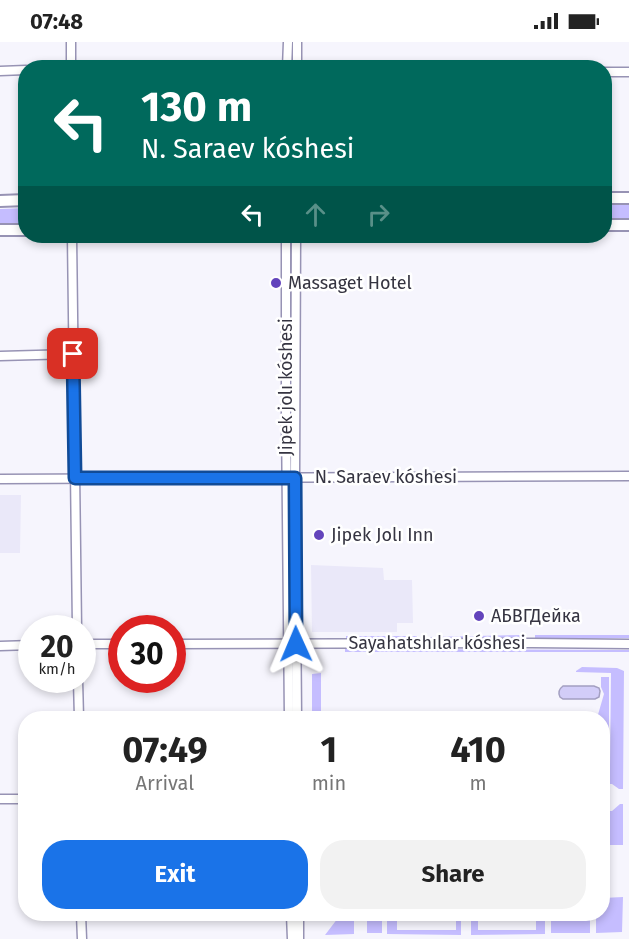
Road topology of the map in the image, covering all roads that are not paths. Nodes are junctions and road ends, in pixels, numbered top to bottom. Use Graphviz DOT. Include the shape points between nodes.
graph roads {
  1 [pos="71,42"];
  2 [pos="288,42"];
  3 [pos="297,42"];
  4 [pos="71,60"];
  5 [pos="288,60"];
  6 [pos="297,60"];
  7 [pos="18,70"];
  8 [pos="0,71"];
  9 [pos="612,72"];
  10 [pos="629,72"];
  11 [pos="612,198"];
  12 [pos="629,198"];
  13 [pos="18,200"];
  14 [pos="0,201"];
  15 [pos="612,225"];
  16 [pos="629,225"];
  17 [pos="0,230"];
  18 [pos="18,230"];
  19 [pos="72,243"];
  20 [pos="286,243"];
  21 [pos="296,243"];
  22 [pos="73,354"];
  23 [pos="0,356"];
  24 [pos="629,476"];
  25 [pos="75,478"];
  26 [pos="291,478"];
  27 [pos="0,479"];
  28 [pos="77,615"];
  29 [pos="186,644"];
  30 [pos="292,644"];
  31 [pos="629,644"];
  32 [pos="18,645"];
  33 [pos="0,646"];
  34 [pos="78,693"];
  35 [pos="79,711"];
  36 [pos="289,711"];
  37 [pos="297,711"];
  38 [pos="18,799"];
  39 [pos="0,800"];
  40 [pos="81,921"];
  41 [pos="291,921"];
  42 [pos="299,921"];
  43 [pos="82,939"];
  44 [pos="292,939"];
  45 [pos="299,939"];
  1 -- 4 [label="street"];
  2 -- 5 [label="street"];
  3 -- 6 [label="street"];
  7 -- 8 [label="street"];
  9 -- 10 [label="street"];
  11 -- 12 [label="street"];
  13 -- 14 [label="street"];
  15 -- 16 [label="street"];
  17 -- 18 [label="street"];
  19 -- 22 [label="street"];
  20 -- 26 [label="street, Jipek jolı kóshesi"];
  21 -- 26 [label="street, Jipek jolı kóshesi"];
  22 -- 23 [label="street"];
  22 -- 25 [label="street"];
  24 -- 26 [label="street, N. Saraev kóshesi"];
  25 -- 26 [label="street, N. Saraev kóshesi"];
  25 -- 27 [label="street, N. Saraev kóshesi"];
  25 -- 28 [label="street"];
  26 -- 30 [label="street, Jipek jolı kóshesi"];
  29 -- 30 [label="street, Sayahatshılar kóshesi"];
  30 -- 31 [label="street, Sayahatshılar kóshesi"];
  30 -- 36 [label="street, Jipek jolı kóshesi"];
  30 -- 37 [label="street, Jipek jolı kóshesi"];
  32 -- 33 [label="street"];
  34 -- 35 [label="street"];
  38 -- 39 [label="street"];
  40 -- 43 [label="street"];
  41 -- 44 [label="street"];
  42 -- 45 [label="street"];
}
